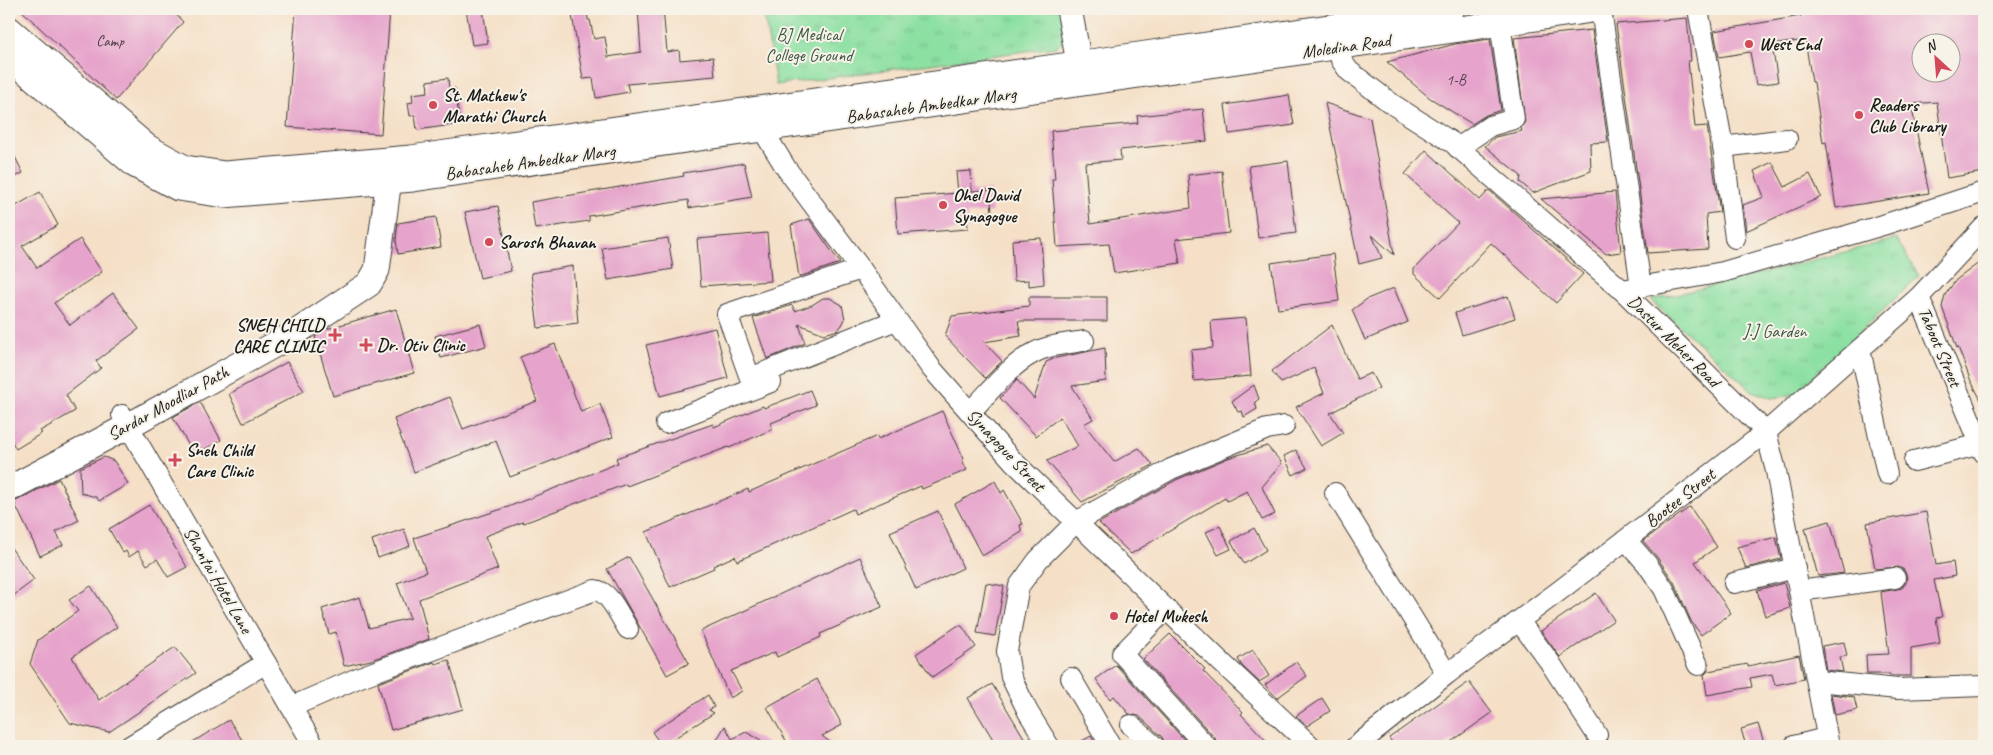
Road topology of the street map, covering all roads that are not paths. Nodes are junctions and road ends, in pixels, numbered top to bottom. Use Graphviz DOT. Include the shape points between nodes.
graph roads {
  1 [pos="1070,9"];
  2 [pos="1081,9"];
  3 [pos="1452,9"];
  4 [pos="1600,9"];
  5 [pos="1698,9"];
  6 [pos="1388,22"];
  7 [pos="1500,23"];
  8 [pos="9,29"];
  9 [pos="1338,47"];
  10 [pos="9,57"];
  11 [pos="1087,73"];
  12 [pos="760,119"];
  13 [pos="1787,139"];
  14 [pos="1722,147"];
  15 [pos="1458,148"];
  16 [pos="383,170"];
  17 [pos="1984,192"];
  18 [pos="1984,227"];
  19 [pos="1735,238"];
  20 [pos="861,269"];
  21 [pos="1632,288"];
  22 [pos="1919,297"];
  23 [pos="900,325"];
  24 [pos="1084,341"];
  25 [pos="1860,349"];
  26 [pos="970,412"];
  27 [pos="125,420"];
  28 [pos="666,422"];
  29 [pos="1284,426"];
  30 [pos="1766,432"];
  31 [pos="1982,448"];
  32 [pos="1914,461"];
  33 [pos="9,473"];
  34 [pos="1887,474"];
  35 [pos="9,489"];
  36 [pos="1336,493"];
  37 [pos="1076,522"];
  38 [pos="1626,540"];
  39 [pos="1795,568"];
  40 [pos="1895,578"];
  41 [pos="1734,583"];
  42 [pos="1799,591"];
  43 [pos="1166,609"];
  44 [pos="1519,621"];
  45 [pos="628,629"];
  46 [pos="266,663"];
  47 [pos="1698,665"];
  48 [pos="1448,674"];
  49 [pos="1071,678"];
  50 [pos="1817,681"];
  51 [pos="1984,686"];
  52 [pos="291,707"];
  53 [pos="1131,725"];
  54 [pos="1596,735"];
  55 [pos="1827,742"];
  56 [pos="130,746"];
  57 [pos="314,746"];
  58 [pos="1049,746"];
  59 [pos="1111,746"];
  60 [pos="1154,746"];
  61 [pos="1206,746"];
  62 [pos="1311,746"];
  63 [pos="1356,746"];
  64 [pos="1794,746"];
  1 -- 11 [label="main road"];
  2 -- 11 [label="main road"];
  3 -- 6 [label="main road, Moledina Road"];
  4 -- 7 [label="main road, Moledina Road"];
  4 -- 21 [label="street"];
  5 -- 14 [label="street"];
  6 -- 7 [label="main road, Moledina Road"];
  6 -- 9 [label="main road, Moledina Road"];
  6 -- 11 [label="main road, Moledina Road"];
  7 -- 15 [label="street" via="1514,119 1490,126"];
  8 -- 16 [label="main road, Babasaheb Ambedkar Marg" via="147,147 185,168 225,174"];
  9 -- 11 [label="main road, Moledina Road"];
  9 -- 15 [label="street, Dastur Meher Road" via="1341,60 1349,71"];
  10 -- 16 [label="main road, Babasaheb Ambedkar Marg" via="135,165 178,188 224,195"];
  11 -- 12 [label="main road, Babasaheb Ambedkar Marg"];
  12 -- 16 [label="main road, Babasaheb Ambedkar Marg" via="410,158"];
  12 -- 20 [label="street, Synagogue Street" via="786,168"];
  13 -- 14 [label="street"];
  14 -- 19 [label="street"];
  15 -- 21 [label="street, Dastur Meher Road"];
  16 -- 27 [label="main road, Sardar Moodliar Path" via="366,257 356,277 344,288"];
  17 -- 21 [label="street" via="1722,272"];
  18 -- 22 [label="street, Bootee Street"];
  20 -- 23 [label="street, Synagogue Street"];
  20 -- 23 [label="street" via="727,314 750,378"];
  21 -- 30 [label="street, Dastur Meher Road"];
  22 -- 25 [label="street, Bootee Street"];
  22 -- 31 [label="street, Taboot Street"];
  23 -- 26 [label="street, Synagogue Street" via="931,368"];
  23 -- 28 [label="street"];
  24 -- 26 [label="street" via="1033,353"];
  25 -- 30 [label="street, Bootee Street"];
  25 -- 34 [label="street"];
  26 -- 37 [label="street, Synagogue Street" via="1013,461"];
  27 -- 33 [label="main road, Sardar Moodliar Path"];
  27 -- 35 [label="main road, Sardar Moodliar Path"];
  27 -- 46 [label="street, Shantai Hotel Lane"];
  29 -- 37 [label="street" via="1267,429 1171,468"];
  30 -- 38 [label="street, Bootee Street"];
  30 -- 39 [label="street"];
  31 -- 32 [label="street"];
  36 -- 48 [label="street"];
  37 -- 43 [label="street, Synagogue Street"];
  37 -- 58 [label="street" via="1038,560 1019,586 1007,651 1011,677"];
  38 -- 44 [label="street, Bootee Street"];
  38 -- 47 [label="street" via="1664,589"];
  39 -- 41 [label="street"];
  39 -- 42 [label="street"];
  40 -- 42 [label="street"];
  42 -- 50 [label="street"];
  43 -- 61 [label="street" via="1122,654"];
  43 -- 62 [label="street, Synagogue Street"];
  44 -- 48 [label="street, Bootee Street"];
  44 -- 54 [label="street"];
  45 -- 52 [label="street" via="607,596 601,590 594,590 360,677"];
  46 -- 52 [label="street, Shantai Hotel Lane"];
  46 -- 56 [label="street"];
  48 -- 63 [label="street, Bootee Street"];
  49 -- 59 [label="street"];
  50 -- 51 [label="street" via="1898,689"];
  50 -- 55 [label="street"];
  52 -- 57 [label="street, Shantai Hotel Lane"];
  53 -- 60 [label="street"];
  55 -- 64 [label="street"];
}
